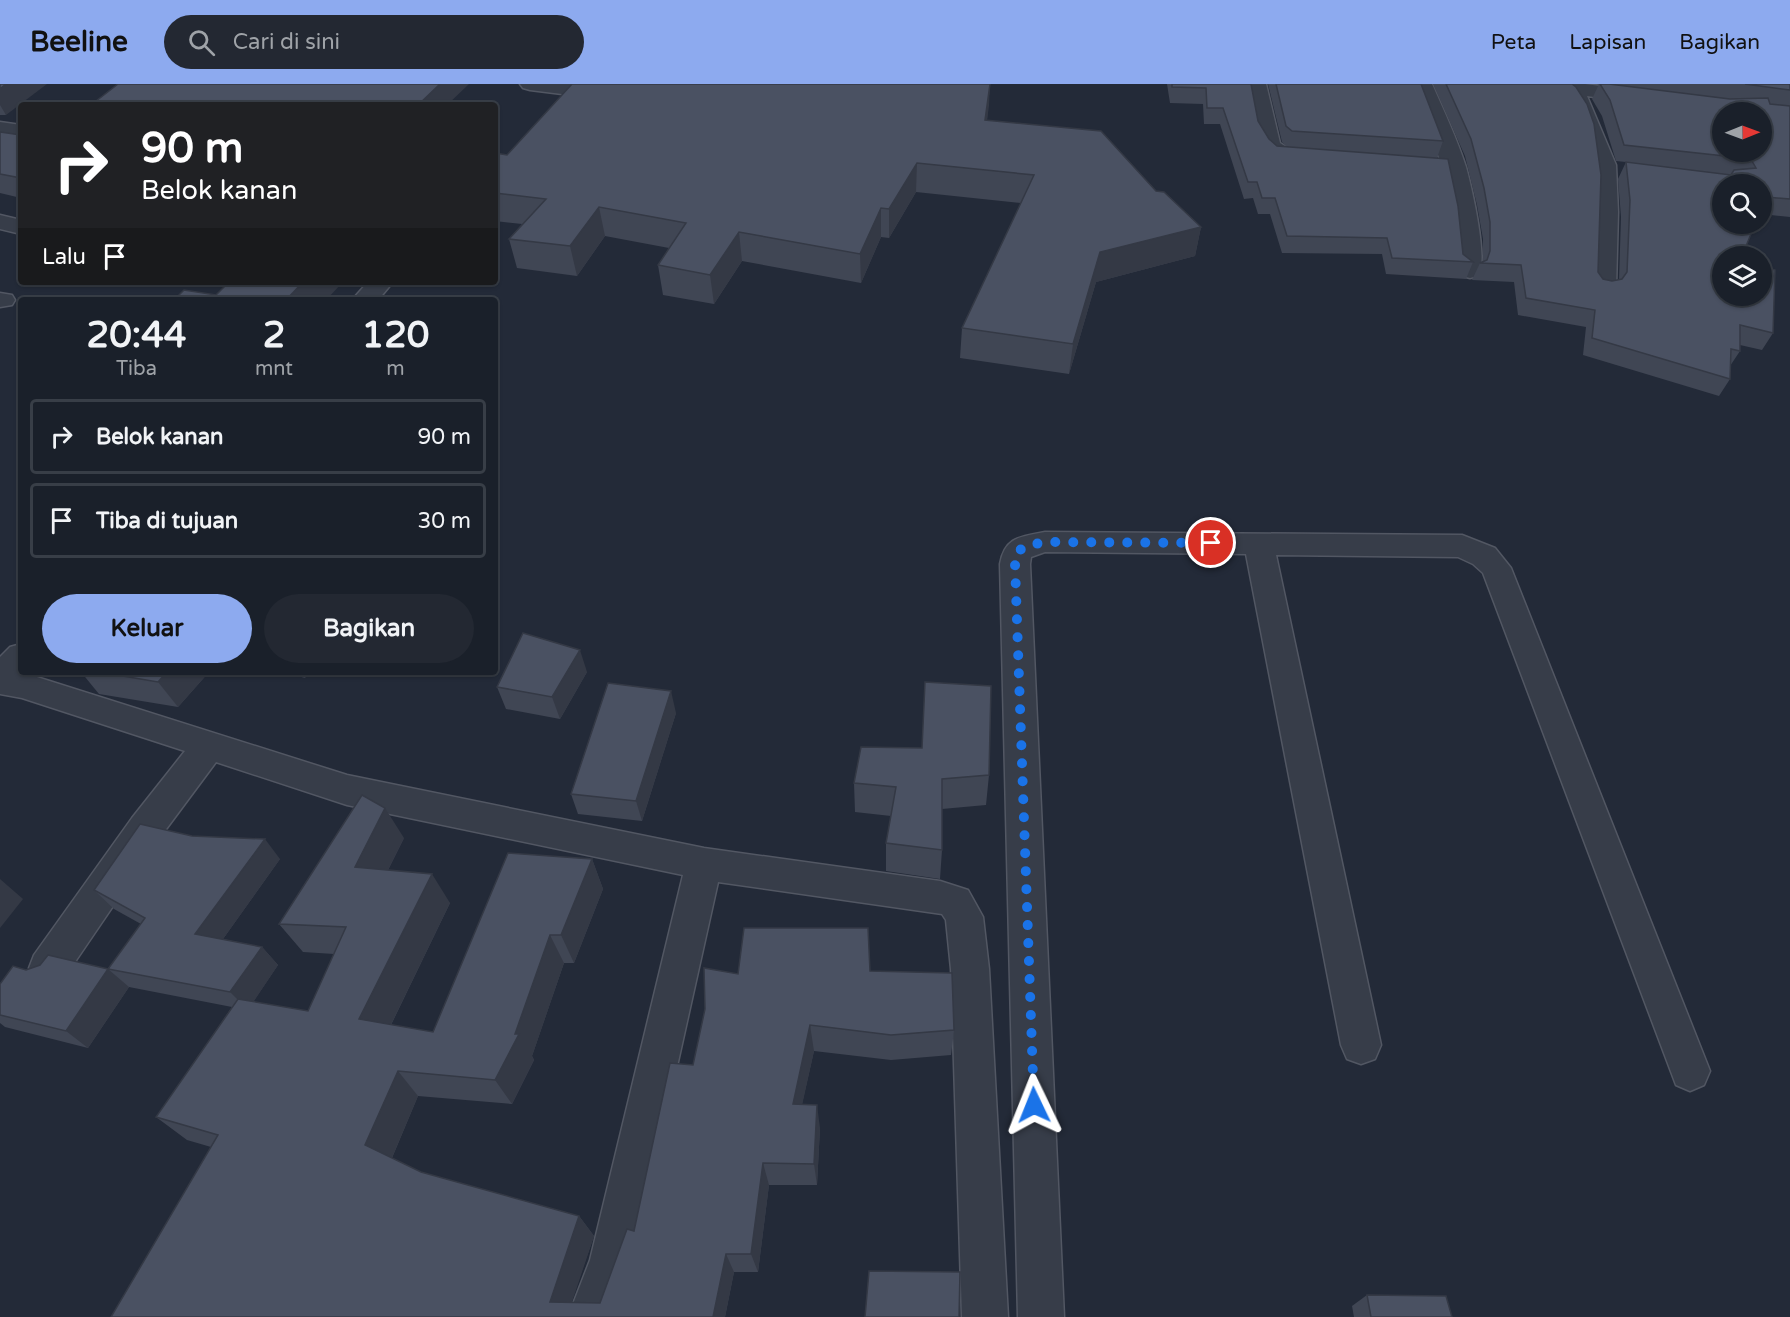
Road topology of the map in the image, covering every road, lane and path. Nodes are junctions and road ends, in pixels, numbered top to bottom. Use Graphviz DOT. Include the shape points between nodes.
graph roads {
  1 [pos="530,84"];
  2 [pos="1256,84"];
  3 [pos="1422,84"];
  4 [pos="1550,85"];
  5 [pos="582,87"];
  6 [pos="1656,99"];
  7 [pos="562,106"];
  8 [pos="0,128"];
  9 [pos="18,131"];
  10 [pos="1324,159"];
  11 [pos="1384,163"];
  12 [pos="1455,167"];
  13 [pos="1605,168"];
  14 [pos="1628,171"];
  15 [pos="0,222"];
  16 [pos="18,226"];
  17 [pos="1470,271"];
  18 [pos="378,285"];
  19 [pos="1604,289"];
  20 [pos="367,297"];
  21 [pos="1259,543"];
  22 [pos="18,659"];
  23 [pos="0,679"];
  24 [pos="208,747"];
  25 [pos="704,864"];
  26 [pos="48,968"];
  27 [pos="1361,1045"];
  28 [pos="1690,1071"];
  29 [pos="591,1317"];
  30 [pos="985,1317"];
  31 [pos="1041,1317"];
  1 -- 5 [label="street"];
  2 -- 10 [label="street" via="1274,151 1282,156"];
  3 -- 12 [label="street"];
  4 -- 6 [label="street"];
  4 -- 13 [label="street" via="1578,96"];
  5 -- 7 [label="street"];
  8 -- 9 [label="street"];
  11 -- 12 [label="street"];
  12 -- 17 [label="street" via="1469,237"];
  13 -- 14 [label="street"];
  13 -- 19 [label="street"];
  15 -- 16 [label="street"];
  18 -- 20 [label="street"];
  21 -- 27 [label="street"];
  21 -- 28 [label="street" via="1462,546 1484,556 1496,568"];
  21 -- 31 [label="street" via="1045,542 1017,552"];
  22 -- 23 [label="street"];
  23 -- 24 [label="street"];
  24 -- 25 [label="street" via="347,790"];
  24 -- 26 [label="street"];
  25 -- 29 [label="street" via="612,1260"];
  25 -- 30 [label="street" via="940,897 955,902 964,916 970,969"];
}
